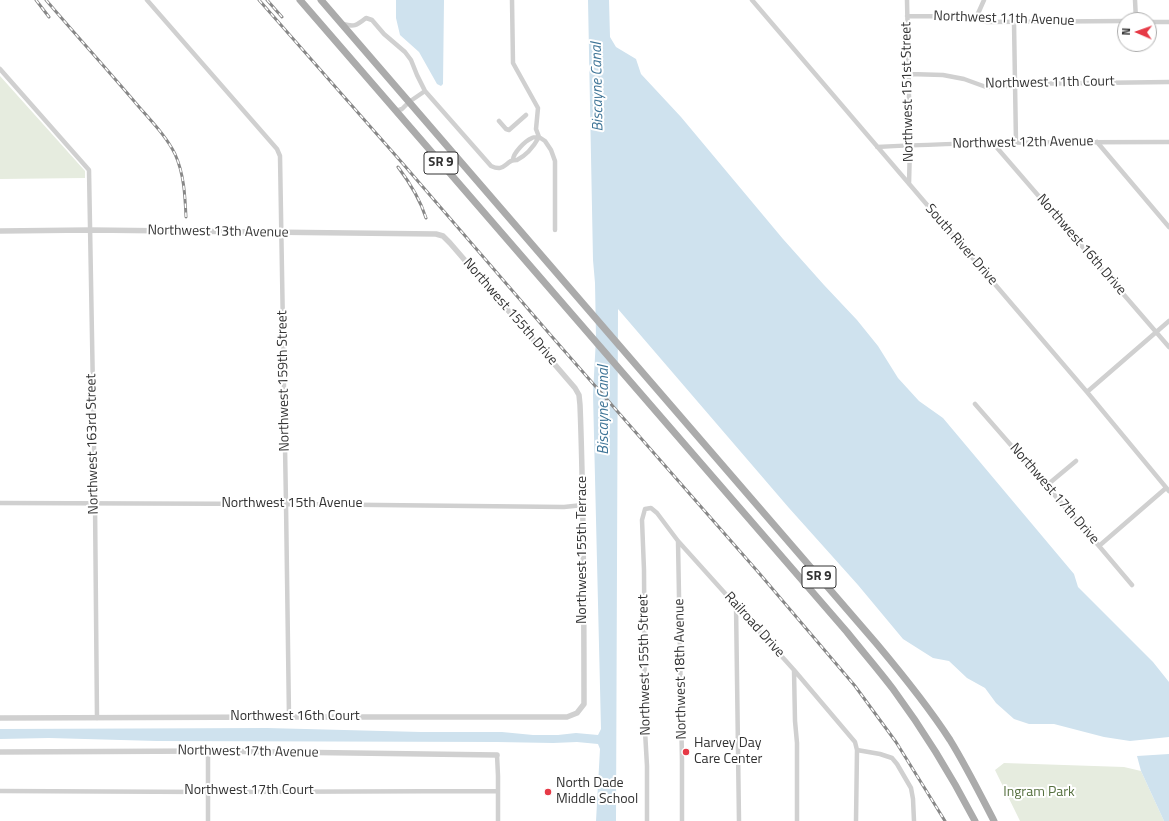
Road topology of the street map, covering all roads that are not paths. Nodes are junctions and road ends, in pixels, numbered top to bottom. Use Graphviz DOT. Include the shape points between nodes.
graph roads {
  1 [pos="148,0"];
  2 [pos="300,0"];
  3 [pos="321,0"];
  4 [pos="512,0"];
  5 [pos="752,0"];
  6 [pos="907,0"];
  7 [pos="984,0"];
  8 [pos="1135,0"];
  9 [pos="1136,12"];
  10 [pos="907,16"];
  11 [pos="976,18"];
  12 [pos="1014,22"];
  13 [pos="1117,22"];
  14 [pos="1157,22"];
  15 [pos="1169,22"];
  16 [pos="342,24"];
  17 [pos="0,69"];
  18 [pos="909,74"];
  19 [pos="1169,82"];
  20 [pos="1016,84"];
  21 [pos="425,91"];
  22 [pos="409,102"];
  23 [pos="396,111"];
  24 [pos="526,115"];
  25 [pos="499,121"];
  26 [pos="539,137"];
  27 [pos="992,142"];
  28 [pos="1097,142"];
  29 [pos="1169,142"];
  30 [pos="1016,143"];
  31 [pos="910,145"];
  32 [pos="877,147"];
  33 [pos="513,160"];
  34 [pos="909,185"];
  35 [pos="1169,228"];
  36 [pos="90,230"];
  37 [pos="555,230"];
  38 [pos="0,231"];
  39 [pos="281,232"];
  40 [pos="436,234"];
  41 [pos="1169,321"];
  42 [pos="1156,332"];
  43 [pos="1169,347"];
  44 [pos="1087,392"];
  45 [pos="579,396"];
  46 [pos="975,404"];
  47 [pos="1076,461"];
  48 [pos="1046,486"];
  49 [pos="1168,490"];
  50 [pos="0,503"];
  51 [pos="95,503"];
  52 [pos="286,504"];
  53 [pos="583,505"];
  54 [pos="645,510"];
  55 [pos="678,541"];
  56 [pos="1099,546"];
  57 [pos="1132,585"];
  58 [pos="736,605"];
  59 [pos="794,670"];
  60 [pos="584,704"];
  61 [pos="288,717"];
  62 [pos="0,718"];
  63 [pos="97,718"];
  64 [pos="857,750"];
  65 [pos="208,751"];
  66 [pos="0,752"];
  67 [pos="497,755"];
  68 [pos="0,790"];
  69 [pos="498,791"];
  70 [pos="208,792"];
  71 [pos="208,821"];
  72 [pos="498,821"];
  73 [pos="647,821"];
  74 [pos="682,821"];
  75 [pos="739,821"];
  76 [pos="797,821"];
  77 [pos="856,821"];
  78 [pos="914,821"];
  79 [pos="975,821"];
  80 [pos="994,821"];
  1 -- 39 [label="street, Northwest 159th Street" via="277,149 280,156"];
  2 -- 23 [label="main road, SR 9"];
  3 -- 16 [label="main road, SR 9"];
  4 -- 26 [label="street" via="514,63 538,108 536,129"];
  5 -- 32 [label="street, South River Drive"];
  6 -- 10 [label="street, Northwest 151st Street"];
  7 -- 11 [label="street"];
  8 -- 9 [label="street"];
  10 -- 11 [label="street, Northwest 11th Avenue"];
  10 -- 18 [label="street, Northwest 151st Street"];
  11 -- 12 [label="street, Northwest 11th Avenue" via="987,22"];
  12 -- 13 [label="street, Northwest 11th Avenue"];
  12 -- 20 [label="street"];
  14 -- 15 [label="street"];
  16 -- 21 [label="street" via="351,26 366,18 372,20 411,60"];
  16 -- 22 [label="main road, SR 9"];
  17 -- 36 [label="street, Northwest 163rd Street" via="89,170"];
  18 -- 20 [label="street, Northwest 11th Court" via="943,75 986,87"];
  18 -- 31 [label="street, Northwest 151st Street"];
  19 -- 20 [label="street, Northwest 11th Court"];
  20 -- 30 [label="street"];
  21 -- 22 [label="street"];
  21 -- 33 [label="street" via="492,166 502,168"];
  22 -- 23 [label="street"];
  22 -- 80 [label="main road, SR 9" via="912,686 949,740"];
  23 -- 79 [label="main road, SR 9" via="842,626 893,689 928,740 960,791"];
  24 -- 25 [label="street" via="509,130"];
  26 -- 33 [label="street" via="532,148 517,160"];
  26 -- 33 [label="street" via="533,138 519,149 513,155"];
  26 -- 37 [label="street" via="545,141 555,161"];
  27 -- 30 [label="street, Northwest 12th Avenue"];
  27 -- 31 [label="street, Northwest 12th Avenue"];
  27 -- 42 [label="street, Northwest 16th Drive"];
  28 -- 29 [label="street, Northwest 12th Avenue"];
  28 -- 30 [label="street, Northwest 12th Avenue"];
  28 -- 35 [label="street"];
  31 -- 32 [label="street, Northwest 12th Avenue"];
  31 -- 34 [label="street, Northwest 151st Street"];
  32 -- 34 [label="street, South River Drive"];
  34 -- 44 [label="street, South River Drive"];
  36 -- 38 [label="street, Northwest 13th Avenue"];
  36 -- 39 [label="street, Northwest 13th Avenue"];
  36 -- 51 [label="street, Northwest 163rd Street"];
  39 -- 40 [label="street, Northwest 13th Avenue"];
  39 -- 52 [label="street, Northwest 159th Street"];
  40 -- 45 [label="street, Northwest 155th Drive" via="443,236 450,243 575,388"];
  41 -- 42 [label="street"];
  42 -- 43 [label="street, Northwest 16th Drive"];
  42 -- 44 [label="street"];
  44 -- 49 [label="street, South River Drive"];
  45 -- 53 [label="street, Northwest 155th Terrace"];
  46 -- 48 [label="street, Northwest 17th Drive"];
  47 -- 48 [label="street"];
  48 -- 56 [label="street, Northwest 17th Drive"];
  49 -- 56 [label="street"];
  50 -- 51 [label="street, Northwest 15th Avenue"];
  51 -- 52 [label="street, Northwest 15th Avenue"];
  51 -- 63 [label="street, Northwest 163rd Street"];
  52 -- 53 [label="street, Northwest 15th Avenue" via="564,507"];
  52 -- 61 [label="street, Northwest 159th Street"];
  53 -- 60 [label="street, Northwest 155th Terrace"];
  54 -- 55 [label="street, Railroad Drive" via="651,508 657,513"];
  54 -- 73 [label="street, Northwest 155th Street" via="642,520"];
  55 -- 58 [label="street, Railroad Drive"];
  55 -- 74 [label="street, Northwest 18th Avenue"];
  56 -- 57 [label="street, Northwest 17th Drive"];
  58 -- 59 [label="street, Railroad Drive"];
  58 -- 75 [label="street"];
  59 -- 64 [label="street, Railroad Drive" via="855,742"];
  59 -- 76 [label="street"];
  60 -- 61 [label="street, Northwest 16th Court" via="577,713 567,717"];
  61 -- 63 [label="street, Northwest 16th Court"];
  62 -- 63 [label="street, Northwest 16th Court"];
  64 -- 77 [label="street"];
  64 -- 78 [label="street" via="892,758 897,764 911,788"];
  65 -- 66 [label="street, Northwest 17th Avenue"];
  65 -- 67 [label="street, Northwest 17th Avenue"];
  65 -- 70 [label="street"];
  67 -- 69 [label="street"];
  68 -- 70 [label="street, Northwest 17th Court"];
  69 -- 70 [label="street, Northwest 17th Court"];
  69 -- 72 [label="street"];
  70 -- 71 [label="street"];
}
